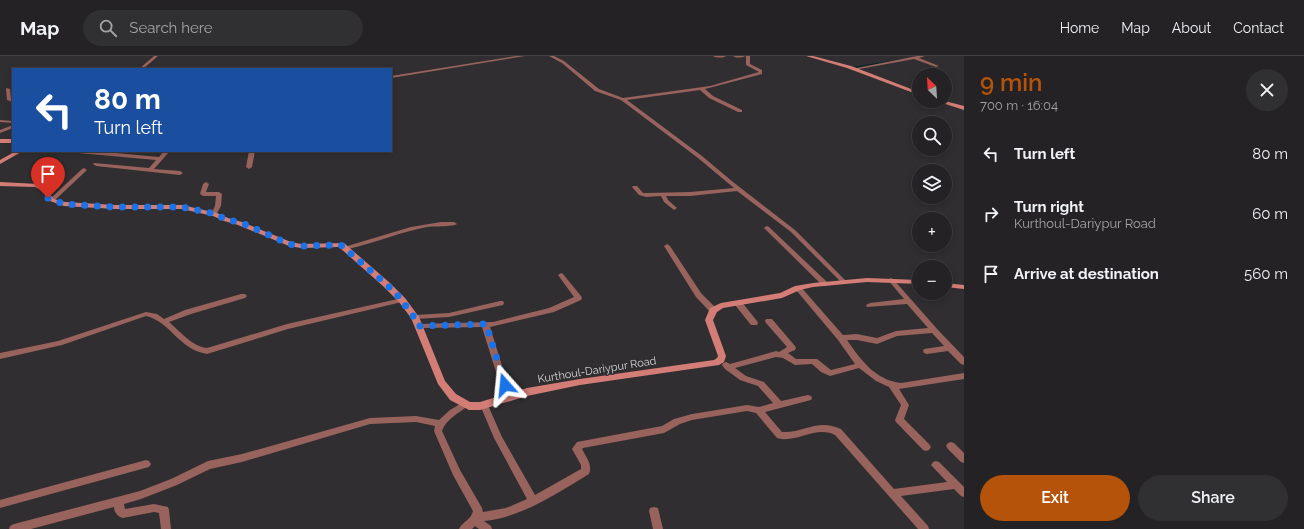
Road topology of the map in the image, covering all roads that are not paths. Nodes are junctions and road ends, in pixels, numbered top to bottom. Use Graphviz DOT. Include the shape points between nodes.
graph roads {
  1 [pos="156,56"];
  2 [pos="523,56"];
  3 [pos="551,56"];
  4 [pos="715,56"];
  5 [pos="724,56"];
  6 [pos="735,56"];
  7 [pos="743,56"];
  8 [pos="748,56"];
  9 [pos="808,56"];
  10 [pos="923,56"];
  11 [pos="915,57"];
  12 [pos="937,66"];
  13 [pos="142,68"];
  14 [pos="854,69"];
  15 [pos="392,77"];
  16 [pos="701,88"];
  17 [pos="8,89"];
  18 [pos="912,91"];
  19 [pos="624,99"];
  20 [pos="9,100"];
  21 [pos="952,105"];
  22 [pos="964,108"];
  23 [pos="740,112"];
  24 [pos="0,121"];
  25 [pos="12,126"];
  26 [pos="12,126"];
  27 [pos="1,131"];
  28 [pos="0,141"];
  29 [pos="12,141"];
  30 [pos="18,152"];
  31 [pos="88,152"];
  32 [pos="166,152"];
  33 [pos="252,152"];
  34 [pos="160,159"];
  35 [pos="0,162"];
  36 [pos="96,164"];
  37 [pos="249,167"];
  38 [pos="151,169"];
  39 [pos="84,170"];
  40 [pos="180,173"];
  41 [pos="0,184"];
  42 [pos="206,184"];
  43 [pos="635,187"];
  44 [pos="738,189"];
  45 [pos="663,195"];
  46 [pos="52,200"];
  47 [pos="674,208"];
  48 [pos="214,214"];
  49 [pos="454,224"];
  50 [pos="767,228"];
  51 [pos="667,246"];
  52 [pos="346,248"];
  53 [pos="561,275"];
  54 [pos="891,280"];
  55 [pos="844,282"];
  56 [pos="912,282"];
  57 [pos="825,284"];
  58 [pos="952,286"];
  59 [pos="964,287"];
  60 [pos="798,288"];
  61 [pos="243,296"];
  62 [pos="402,300"];
  63 [pos="910,301"];
  64 [pos="500,303"];
  65 [pos="738,303"];
  66 [pos="870,305"];
  67 [pos="713,310"];
  68 [pos="414,317"];
  69 [pos="769,321"];
  70 [pos="163,322"];
  71 [pos="754,323"];
  72 [pos="486,324"];
  73 [pos="419,326"];
  74 [pos="932,330"];
  75 [pos="841,338"];
  76 [pos="950,348"];
  77 [pos="927,351"];
  78 [pos="781,354"];
  79 [pos="0,356"];
  80 [pos="721,360"];
  81 [pos="964,362"];
  82 [pos="860,365"];
  83 [pos="728,367"];
  84 [pos="964,376"];
  85 [pos="893,386"];
  86 [pos="508,398"];
  87 [pos="808,398"];
  88 [pos="465,404"];
  89 [pos="484,405"];
  90 [pos="779,405"];
  91 [pos="759,410"];
  92 [pos="440,424"];
  93 [pos="951,446"];
  94 [pos="926,447"];
  95 [pos="964,458"];
  96 [pos="146,464"];
  97 [pos="936,465"];
  98 [pos="956,485"];
  99 [pos="894,493"];
  100 [pos="964,493"];
  101 [pos="119,500"];
  102 [pos="533,500"];
  103 [pos="0,504"];
  104 [pos="654,511"];
  105 [pos="476,518"];
  106 [pos="14,529"];
  107 [pos="166,529"];
  108 [pos="464,529"];
  109 [pos="487,529"];
  110 [pos="658,529"];
  111 [pos="924,529"];
  1 -- 13 [label="street"];
  2 -- 15 [label="street"];
  3 -- 19 [label="street" via="563,62 597,90"];
  4 -- 5 [label="street"];
  6 -- 7 [label="street"];
  8 -- 16 [label="street" via="748,65 761,73"];
  9 -- 14 [label="street"];
  10 -- 11 [label="street"];
  11 -- 12 [label="street"];
  11 -- 14 [label="street"];
  14 -- 18 [label="street"];
  16 -- 19 [label="street"];
  16 -- 23 [label="street" via="711,98"];
  17 -- 20 [label="street"];
  19 -- 44 [label="street" via="700,156"];
  21 -- 22 [label="street"];
  24 -- 25 [label="street"];
  26 -- 27 [label="street"];
  28 -- 29 [label="street"];
  30 -- 35 [label="street"];
  31 -- 34 [label="street"];
  32 -- 34 [label="street"];
  33 -- 37 [label="street"];
  34 -- 38 [label="street"];
  36 -- 38 [label="street"];
  38 -- 40 [label="street"];
  39 -- 46 [label="street"];
  41 -- 46 [label="street" via="36,185"];
  42 -- 48 [label="street" via="203,194 219,194"];
  43 -- 45 [label="street" via="644,194"];
  44 -- 45 [label="street"];
  44 -- 55 [label="street" via="793,231"];
  45 -- 47 [label="street"];
  46 -- 48 [label="street" via="64,204 174,206"];
  48 -- 52 [label="street" via="226,220 240,222 289,244 335,244"];
  49 -- 52 [label="street" via="424,226"];
  50 -- 57 [label="street"];
  51 -- 67 [label="street" via="698,295"];
  52 -- 62 [label="street"];
  53 -- 72 [label="street" via="577,296 576,300 551,310"];
  54 -- 55 [label="street"];
  54 -- 56 [label="street"];
  54 -- 63 [label="street"];
  55 -- 57 [label="street"];
  57 -- 60 [label="street"];
  58 -- 59 [label="street"];
  60 -- 65 [label="street" via="782,295"];
  60 -- 75 [label="street"];
  61 -- 70 [label="street"];
  62 -- 68 [label="street"];
  62 -- 70 [label="street" via="287,327 208,351 196,348"];
  63 -- 66 [label="street"];
  63 -- 74 [label="street"];
  64 -- 68 [label="street" via="449,314"];
  65 -- 67 [label="street"];
  65 -- 71 [label="street"];
  67 -- 80 [label="street" via="709,320 722,356"];
  68 -- 73 [label="street"];
  69 -- 78 [label="street" via="792,348"];
  70 -- 79 [label="street" via="155,316 146,314 64,341"];
  72 -- 73 [label="street"];
  72 -- 86 [label="street"];
  73 -- 88 [label="street" via="441,382 448,392"];
  74 -- 75 [label="street" via="896,334 877,341 857,337"];
  74 -- 76 [label="street"];
  75 -- 82 [label="street"];
  76 -- 77 [label="street"];
  76 -- 81 [label="street"];
  78 -- 82 [label="street" via="795,362 814,361 830,373"];
  78 -- 83 [label="street"];
  80 -- 83 [label="street"];
  80 -- 86 [label="street, Kurthoul-Dariypur Road" via="708,365 580,382"];
  82 -- 85 [label="street"];
  83 -- 90 [label="street" via="743,378 761,384"];
  84 -- 85 [label="street"];
  85 -- 94 [label="street" via="905,405 899,420"];
  86 -- 89 [label="street, Kurthoul-Dariypur Road"];
  87 -- 90 [label="street"];
  88 -- 89 [label="street, Kurthoul-Dariypur Road" via="474,407"];
  88 -- 92 [label="street"];
  89 -- 102 [label="street" via="498,438"];
  90 -- 91 [label="street"];
  91 -- 99 [label="street" via="780,435 791,436 825,428 833,429"];
  91 -- 102 [label="street" via="747,408 692,416 664,429 580,445 577,449 586,465 586,471"];
  92 -- 101 [label="street" via="416,419 370,421 242,458 208,465 141,495"];
  92 -- 105 [label="street" via="438,431 456,472 478,511"];
  93 -- 95 [label="street"];
  96 -- 103 [label="street"];
  97 -- 98 [label="street"];
  98 -- 99 [label="street"];
  98 -- 100 [label="street"];
  99 -- 111 [label="street"];
  101 -- 106 [label="street"];
  101 -- 107 [label="street" via="119,509 123,514 160,508 164,510"];
  102 -- 105 [label="street" via="494,516"];
  104 -- 110 [label="street"];
  105 -- 108 [label="street"];
  105 -- 109 [label="street"];
}
